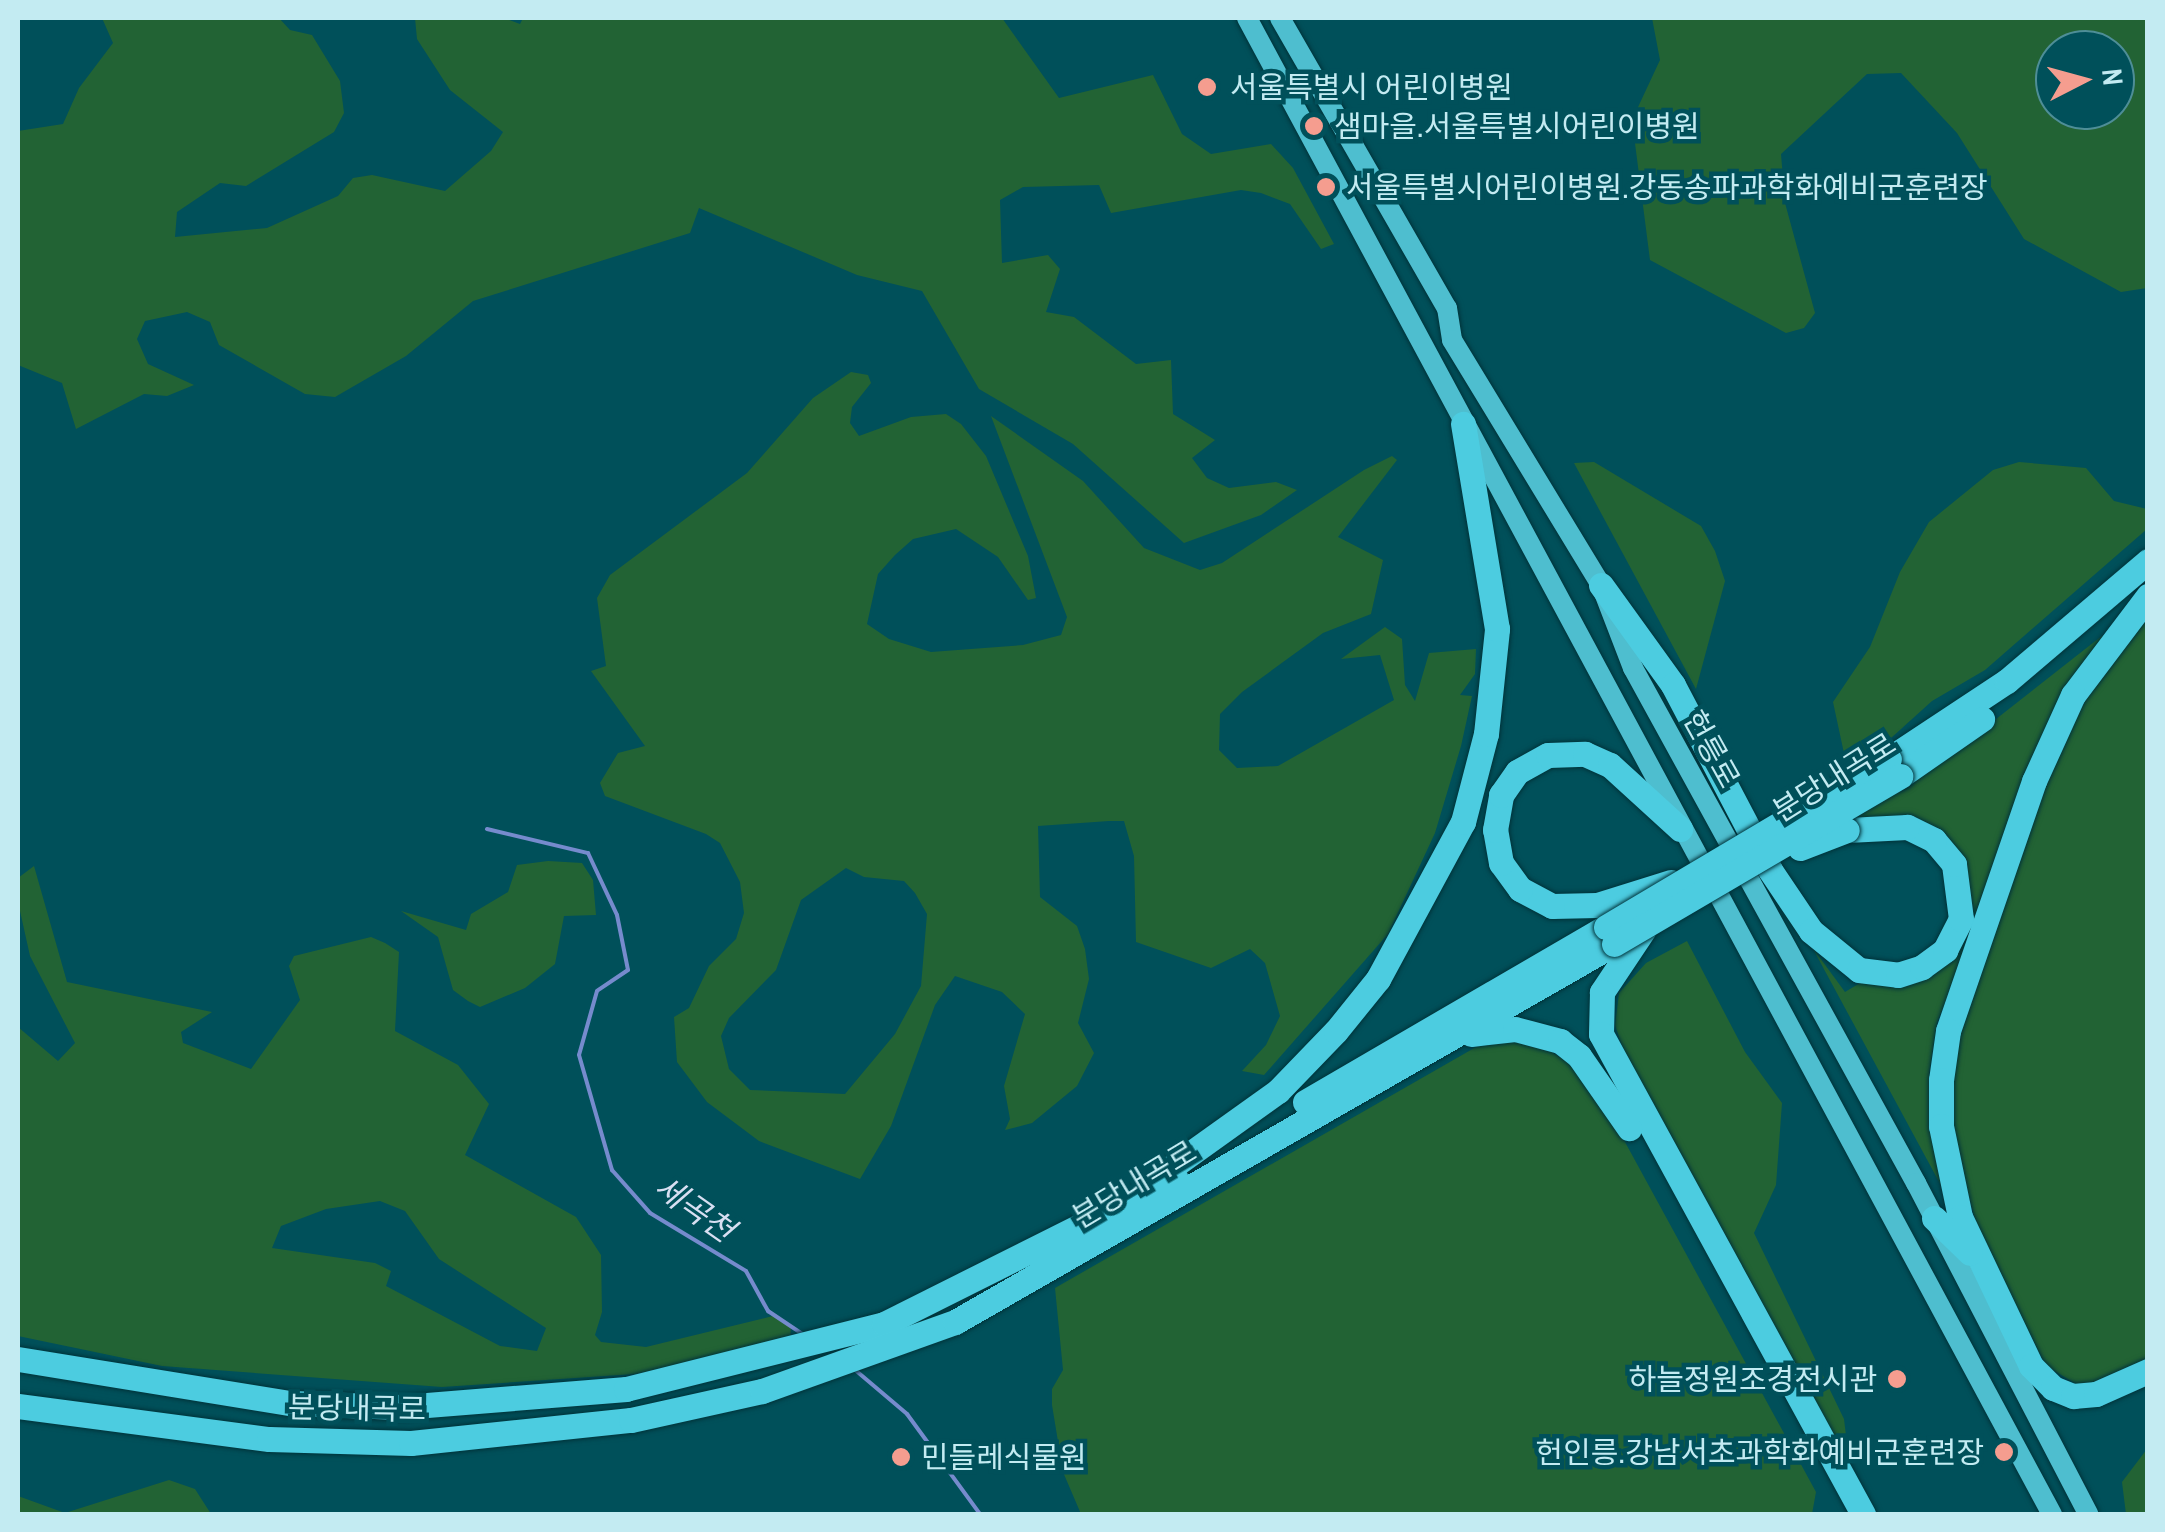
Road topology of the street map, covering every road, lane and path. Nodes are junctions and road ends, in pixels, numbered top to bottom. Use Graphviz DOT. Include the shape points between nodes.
graph roads {
  1 [pos="1247,18"];
  2 [pos="1280,18"];
  3 [pos="1463,424"];
  4 [pos="2148,561"];
  5 [pos="2148,583"];
  6 [pos="1601,585"];
  7 [pos="2148,596"];
  8 [pos="1894,768"];
  9 [pos="1680,829"];
  10 [pos="1761,868"];
  11 [pos="1610,934"];
  12 [pos="1456,1037"];
  13 [pos="1934,1218"];
  14 [pos="1078,1230"];
  15 [pos="1980,1264"];
  16 [pos="2005,1313"];
  17 [pos="1756,1337"];
  18 [pos="18,1359"];
  19 [pos="2008,1363"];
  20 [pos="2148,1371"];
  21 [pos="18,1406"];
  22 [pos="1846,1514"];
  23 [pos="1863,1514"];
  24 [pos="2052,1514"];
  25 [pos="2088,1514"];
  1 -- 3 [label="main road"];
  2 -- 6 [label="main road, 헌릉로" via="1447,308 1452,340"];
  3 -- 9 [label="main road"];
  3 -- 14 [label="highway" via="1496,629 1486,734 1463,822 1430,893 1378,979 1278,1091"];
  4 -- 8 [label="highway, 분당내곡로"];
  5 -- 8 [label="highway, 분당내곡로" via="2016,694"];
  6 -- 10 [label="highway" via="1673,685"];
  6 -- 13 [label="main road, 헌릉로" via="1634,668"];
  7 -- 15 [label="highway" via="2073,695 2034,780 1948,1031 1941,1126 1956,1204"];
  8 -- 10 [label="highway, 분당내곡로, bridge"];
  8 -- 11 [label="highway, 분당내곡로, bridge" via="1680,879"];
  9 -- 11 [label="highway" via="1610,765 1585,754 1548,755 1518,772 1501,795 1495,830 1501,863 1520,889"];
  9 -- 24 [label="main road"];
  10 -- 10 [label="highway, bridge" via="1860,827 1914,830 1940,845 1957,873 1962,912 1954,938 1906,974 1859,970 1821,943"];
  10 -- 11 [label="highway, 분당내곡로, bridge" via="1644,928"];
  11 -- 12 [label="highway, 분당내곡로"];
  11 -- 14 [label="highway, 분당내곡로"];
  11 -- 17 [label="highway" via="1601,1034"];
  12 -- 17 [label="highway" via="1545,1032 1579,1056 1614,1101"];
  12 -- 21 [label="highway, 분당내곡로" via="955,1322 846,1364 631,1420 411,1443 269,1440"];
  13 -- 15 [label="highway"];
  13 -- 19 [label="main road, 헌릉로"];
  14 -- 18 [label="highway, 분당내곡로" via="884,1324 626,1389 402,1407 291,1403"];
  15 -- 16 [label="highway"];
  16 -- 19 [label="highway"];
  16 -- 20 [label="highway" via="2031,1366 2062,1393 2088,1396"];
  17 -- 22 [label="highway"];
  17 -- 23 [label="highway"];
  19 -- 25 [label="main road, 헌릉로"];
}
